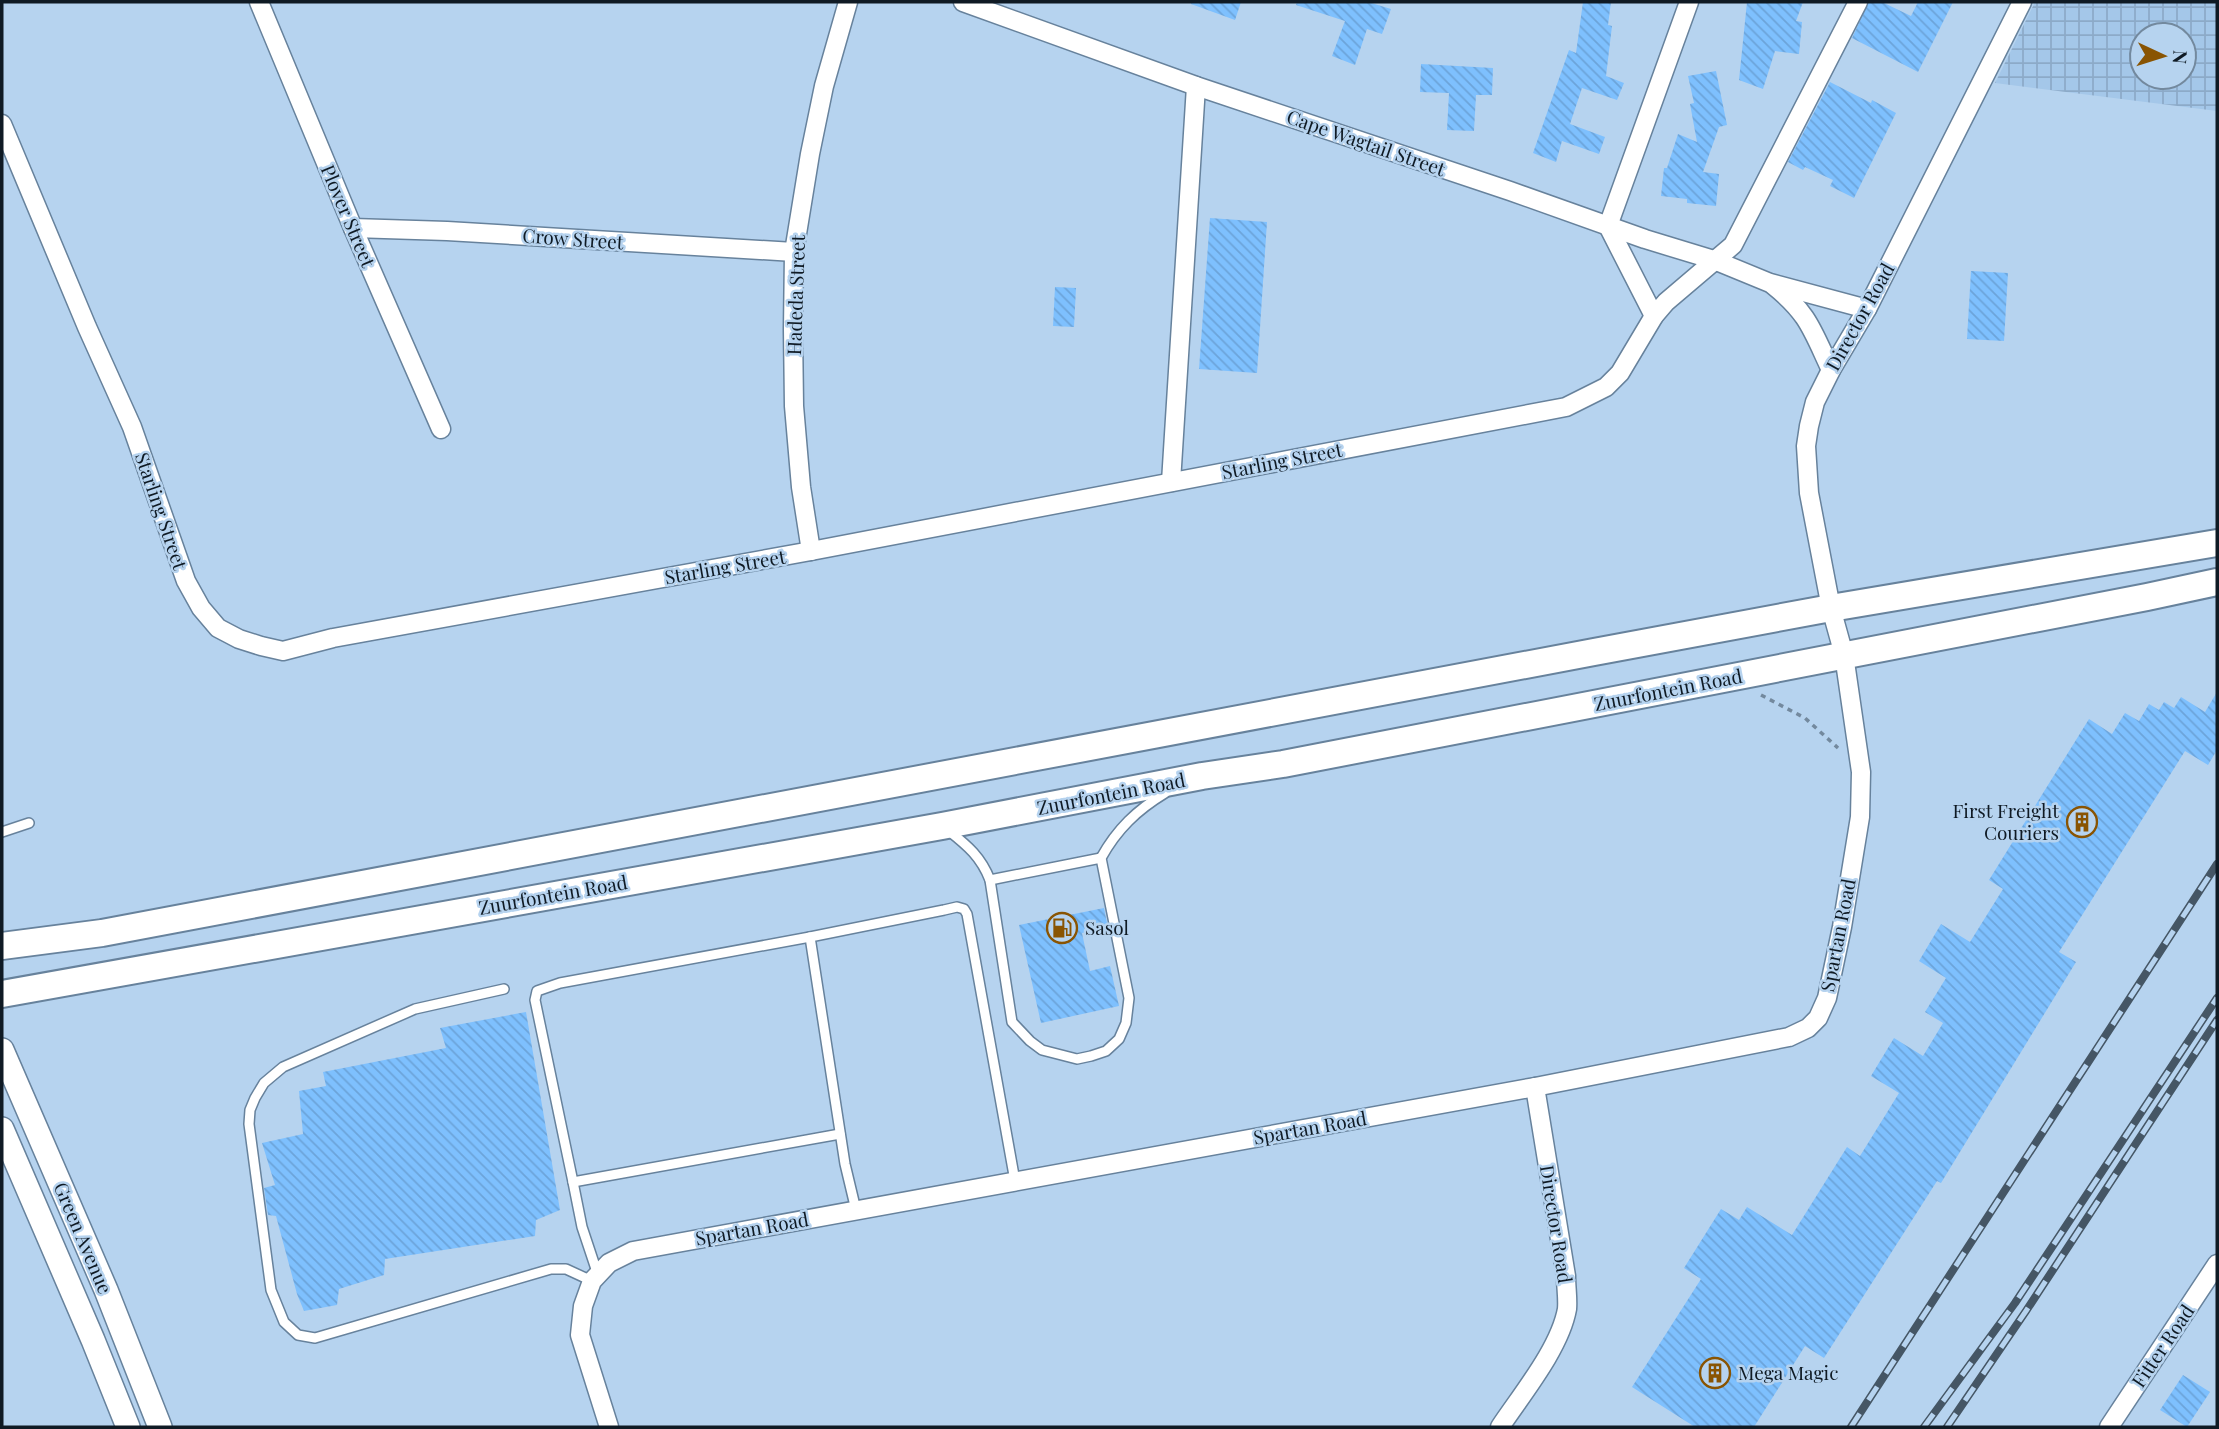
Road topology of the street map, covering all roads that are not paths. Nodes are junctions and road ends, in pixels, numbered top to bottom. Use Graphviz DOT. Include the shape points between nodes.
graph roads {
  1 [pos="259,2"];
  2 [pos="848,2"];
  3 [pos="962,2"];
  4 [pos="1689,2"];
  5 [pos="1858,2"];
  6 [pos="2022,2"];
  7 [pos="1196,86"];
  8 [pos="2,124"];
  9 [pos="1608,226"];
  10 [pos="353,228"];
  11 [pos="794,253"];
  12 [pos="1714,260"];
  13 [pos="1770,283"];
  14 [pos="1867,309"];
  15 [pos="1654,316"];
  16 [pos="1831,370"];
  17 [pos="440,429"];
  18 [pos="1171,482"];
  19 [pos="2217,543"];
  20 [pos="811,551"];
  21 [pos="2217,582"];
  22 [pos="1831,608"];
  23 [pos="1844,655"];
  24 [pos="1202,776"];
  25 [pos="29,822"];
  26 [pos="942,826"];
  27 [pos="2,832"];
  28 [pos="1101,858"];
  29 [pos="990,880"];
  30 [pos="810,937"];
  31 [pos="2,946"];
  32 [pos="504,989"];
  33 [pos="2,994"];
  34 [pos="2,1050"];
  35 [pos="1535,1087"];
  36 [pos="2,1129"];
  37 [pos="840,1133"];
  38 [pos="1015,1181"];
  39 [pos="573,1182"];
  40 [pos="856,1210"];
  41 [pos="2217,1264"];
  42 [pos="595,1278"];
  43 [pos="128,1427"];
  44 [pos="160,1427"];
  45 [pos="609,1427"];
  46 [pos="1500,1427"];
  47 [pos="2109,1427"];
  1 -- 10 [label="street, Plover Street"];
  2 -- 11 [label="street, Hadeda Street" via="824,86"];
  3 -- 7 [label="street, Cape Wagtail Street"];
  4 -- 9 [label="street"];
  5 -- 12 [label="street, Starling Street" via="1745,224 1732,245"];
  6 -- 14 [label="street, Director Road"];
  7 -- 9 [label="street, Cape Wagtail Street"];
  7 -- 18 [label="street"];
  8 -- 20 [label="street, Starling Street" via="132,427 186,581 218,628 283,651"];
  9 -- 12 [label="street, Cape Wagtail Street"];
  9 -- 15 [label="street"];
  10 -- 11 [label="street, Crow Street"];
  10 -- 17 [label="street, Plover Street"];
  11 -- 20 [label="street, Hadeda Street" via="794,406"];
  12 -- 13 [label="street, Cape Wagtail Street"];
  12 -- 15 [label="street, Starling Street"];
  13 -- 14 [label="street"];
  13 -- 16 [label="street" via="1798,307"];
  14 -- 16 [label="street, Director Road"];
  15 -- 18 [label="street, Starling Street" via="1620,373 1606,387 1566,407"];
  16 -- 22 [label="street, Director Road" via="1815,402 1805,446"];
  18 -- 20 [label="street, Starling Street"];
  19 -- 22 [label="main road"];
  21 -- 23 [label="main road, Zuurfontein Road"];
  22 -- 23 [label="street, Director Road"];
  22 -- 31 [label="main road" via="102,933"];
  23 -- 24 [label="main road, Zuurfontein Road" via="1283,765"];
  23 -- 35 [label="street, Spartan Road" via="1861,772 1860,817 1842,927 1827,998 1818,1018 1789,1037"];
  24 -- 26 [label="main road, Zuurfontein Road"];
  24 -- 28 [label="lane" via="1167,792 1126,821"];
  25 -- 27 [label="lane"];
  26 -- 29 [label="lane" via="983,863"];
  26 -- 33 [label="main road, Zuurfontein Road"];
  28 -- 29 [label="lane"];
  28 -- 29 [label="lane" via="1129,998 1119,1039 1106,1051 1077,1059 1042,1051 1012,1021"];
  30 -- 37 [label="lane"];
  30 -- 38 [label="lane" via="964,909"];
  30 -- 39 [label="lane" via="537,990 535,1000"];
  32 -- 42 [label="lane" via="415,1009 284,1067 264,1083 250,1110 249,1124 271,1290 284,1322 298,1335 315,1338 551,1269"];
  34 -- 44 [label="main road, Green Avenue"];
  35 -- 38 [label="street, Spartan Road"];
  35 -- 46 [label="street, Director Road" via="1567,1306 1553,1345"];
  36 -- 43 [label="main road, Green Avenue"];
  37 -- 39 [label="lane"];
  37 -- 40 [label="lane"];
  38 -- 40 [label="street, Spartan Road"];
  39 -- 42 [label="lane"];
  40 -- 42 [label="street, Spartan Road" via="633,1251 608,1264"];
  41 -- 47 [label="street, Fitter Road"];
  42 -- 45 [label="street" via="583,1306 580,1335"];
}
